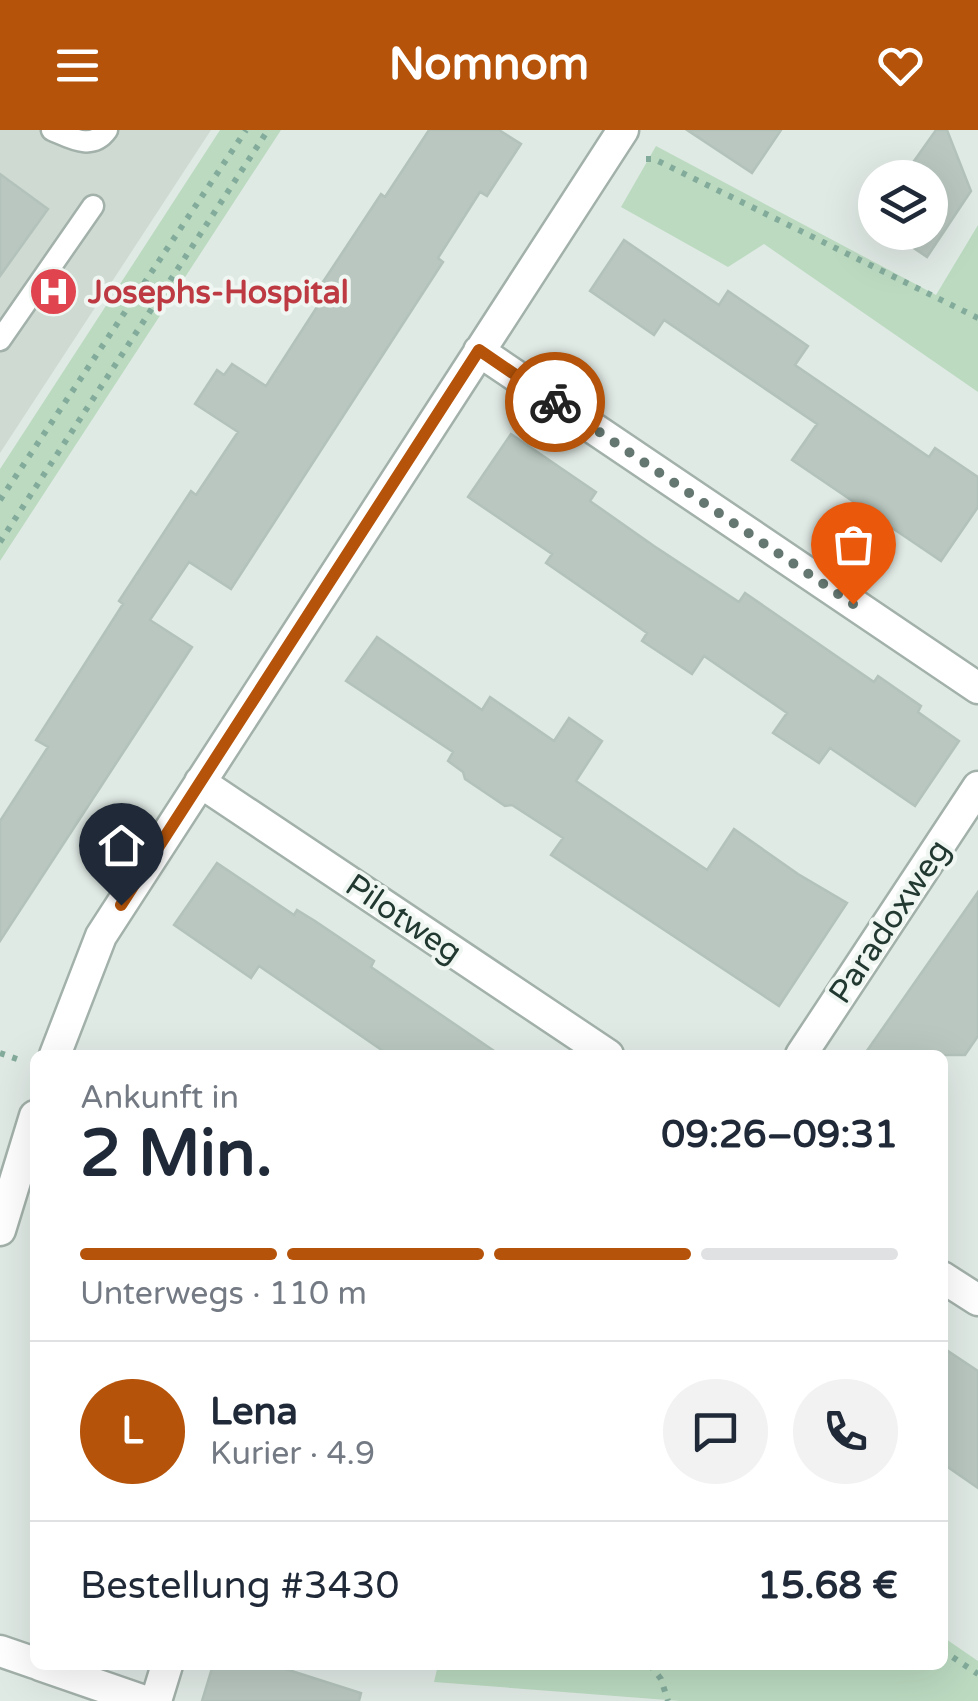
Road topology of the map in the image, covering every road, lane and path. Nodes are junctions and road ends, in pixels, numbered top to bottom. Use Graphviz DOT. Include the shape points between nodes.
graph roads {
  1 [pos="52,130"];
  2 [pos="107,130"];
  3 [pos="246,130"];
  4 [pos="268,130"];
  5 [pos="616,143"];
  6 [pos="92,206"];
  7 [pos="978,318"];
  8 [pos="0,340"];
  9 [pos="479,350"];
  10 [pos="0,500"];
  11 [pos="0,542"];
  12 [pos="978,688"];
  13 [pos="200,782"];
  14 [pos="978,787"];
  15 [pos="57,1050"];
  16 [pos="601,1050"];
  17 [pos="803,1050"];
  18 [pos="30,1132"];
  19 [pos="0,1230"];
  20 [pos="948,1281"];
  21 [pos="978,1300"];
  22 [pos="0,1651"];
  23 [pos="948,1654"];
  24 [pos="30,1662"];
  25 [pos="54,1670"];
  26 [pos="165,1670"];
  27 [pos="654,1670"];
  28 [pos="978,1674"];
  29 [pos="144,1701"];
  30 [pos="156,1701"];
  31 [pos="668,1701"];
  1 -- 2 [label="lane" via="83,143"];
  3 -- 10 [label="path"];
  4 -- 11 [label="path"];
  5 -- 7 [label="path"];
  5 -- 9 [label="street"];
  6 -- 8 [label="lane"];
  9 -- 12 [label="street"];
  9 -- 13 [label="street"];
  13 -- 15 [label="street" via="101,936"];
  13 -- 16 [label="street, Pilotweg"];
  14 -- 17 [label="street, Paradoxweg"];
  18 -- 19 [label="street"];
  20 -- 21 [label="street"];
  22 -- 24 [label="street"];
  23 -- 28 [label="path"];
  25 -- 29 [label="street"];
  26 -- 30 [label="street"];
  27 -- 31 [label="path"];
}
